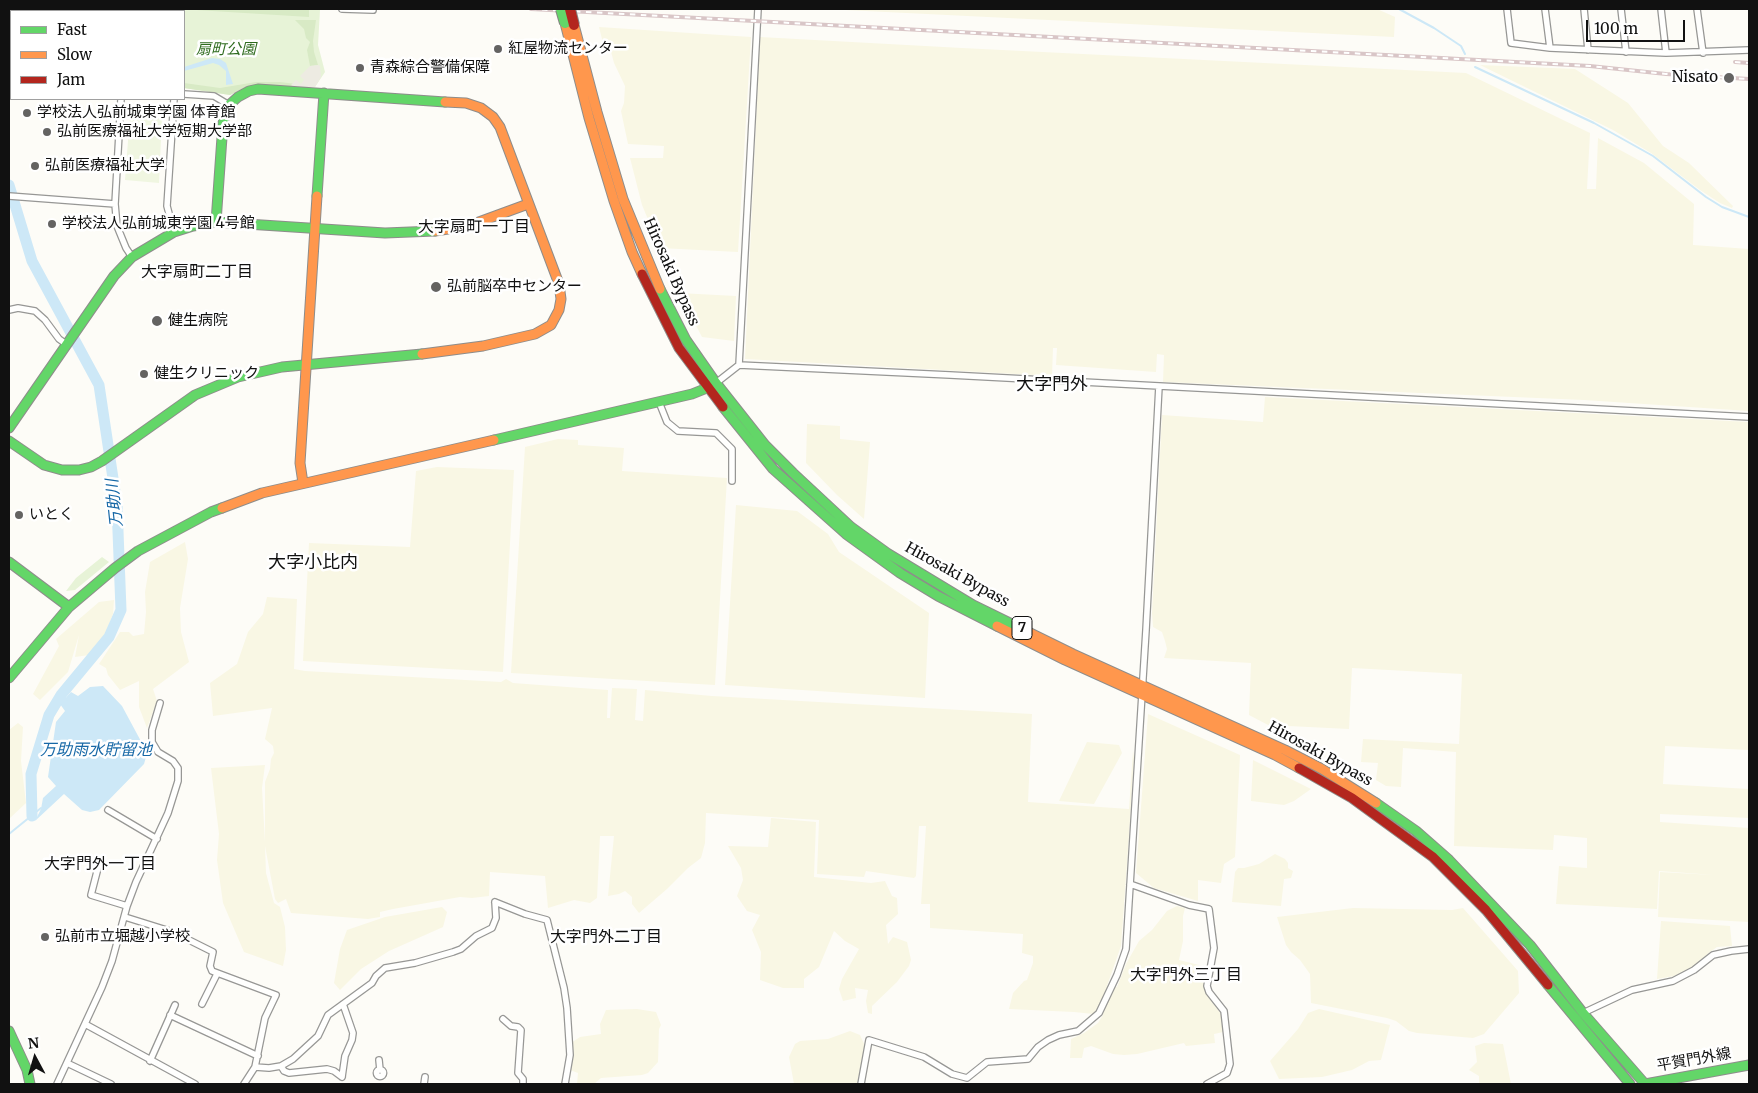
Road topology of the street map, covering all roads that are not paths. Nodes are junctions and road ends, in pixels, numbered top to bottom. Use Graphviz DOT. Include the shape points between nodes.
graph roads {
  1 [pos="342,9"];
  2 [pos="561,9"];
  3 [pos="570,9"];
  4 [pos="758,9"];
  5 [pos="1507,9"];
  6 [pos="1545,9"];
  7 [pos="1584,9"];
  8 [pos="1621,9"];
  9 [pos="1661,9"];
  10 [pos="1697,9"];
  11 [pos="373,10"];
  12 [pos="569,24"];
  13 [pos="1550,48"];
  14 [pos="1588,50"];
  15 [pos="1749,50"];
  16 [pos="1626,52"];
  17 [pos="1666,53"];
  18 [pos="1703,53"];
  19 [pos="324,93"];
  20 [pos="185,94"];
  21 [pos="122,100"];
  22 [pos="174,100"];
  23 [pos="230,105"];
  24 [pos="9,196"];
  25 [pos="115,204"];
  26 [pos="528,204"];
  27 [pos="216,222"];
  28 [pos="315,228"];
  29 [pos="174,232"];
  30 [pos="132,257"];
  31 [pos="9,310"];
  32 [pos="68,341"];
  33 [pos="738,365"];
  34 [pos="306,366"];
  35 [pos="712,386"];
  36 [pos="1159,386"];
  37 [pos="659,402"];
  38 [pos="1749,417"];
  39 [pos="9,428"];
  40 [pos="9,441"];
  41 [pos="732,481"];
  42 [pos="303,483"];
  43 [pos="9,562"];
  44 [pos="69,607"];
  45 [pos="9,678"];
  46 [pos="1142,690"];
  47 [pos="160,703"];
  48 [pos="108,810"];
  49 [pos="157,839"];
  50 [pos="100,860"];
  51 [pos="1130,884"];
  52 [pos="127,906"];
  53 [pos="125,917"];
  54 [pos="1749,949"];
  55 [pos="217,974"];
  56 [pos="202,1004"];
  57 [pos="343,1004"];
  58 [pos="174,1005"];
  59 [pos="1583,1012"];
  60 [pos="170,1015"];
  61 [pos="504,1019"];
  62 [pos="85,1024"];
  63 [pos="9,1032"];
  64 [pos="258,1056"];
  65 [pos="379,1060"];
  66 [pos="150,1061"];
  67 [pos="67,1063"];
  68 [pos="1749,1065"];
  69 [pos="281,1066"];
  70 [pos="255,1068"];
  71 [pos="424,1077"];
  72 [pos="30,1084"];
  73 [pos="57,1084"];
  74 [pos="111,1084"];
  75 [pos="196,1084"];
  76 [pos="244,1084"];
  77 [pos="381,1084"];
  78 [pos="424,1084"];
  79 [pos="524,1084"];
  80 [pos="565,1084"];
  81 [pos="861,1084"];
  82 [pos="1207,1084"];
  83 [pos="1630,1084"];
  84 [pos="1645,1084"];
  1 -- 11 [label="street"];
  2 -- 12 [label="main road, Hirosaki Bypass / 7, bridge"];
  3 -- 12 [label="main road, Hirosaki Bypass / 7, bridge"];
  4 -- 33 [label="street"];
  5 -- 13 [label="street" via="1511,43"];
  6 -- 13 [label="street"];
  7 -- 14 [label="street"];
  8 -- 16 [label="street"];
  9 -- 17 [label="street"];
  10 -- 18 [label="street"];
  12 -- 35 [label="main road, Hirosaki Bypass / 7" via="623,199 662,295"];
  13 -- 14 [label="street"];
  14 -- 16 [label="street"];
  15 -- 18 [label="street"];
  16 -- 17 [label="street"];
  17 -- 18 [label="street"];
  19 -- 23 [label="main road" via="258,89 238,97"];
  19 -- 26 [label="main road" via="447,101 481,108 493,117 500,128"];
  19 -- 28 [label="main road"];
  20 -- 23 [label="street" via="214,96"];
  21 -- 25 [label="street"];
  22 -- 29 [label="street" via="167,206"];
  23 -- 27 [label="main road" via="223,123"];
  24 -- 25 [label="street"];
  25 -- 30 [label="street" via="120,237"];
  26 -- 28 [label="main road" via="485,221 446,230 405,234"];
  26 -- 34 [label="main road" via="559,284 561,299 559,310 544,330 483,346"];
  27 -- 28 [label="main road"];
  27 -- 29 [label="main road"];
  28 -- 34 [label="main road"];
  29 -- 30 [label="main road"];
  30 -- 32 [label="main road" via="114,276"];
  31 -- 32 [label="street" via="35,311 59,339"];
  32 -- 39 [label="main road"];
  33 -- 35 [label="street"];
  33 -- 36 [label="street"];
  34 -- 40 [label="main road" via="253,373 210,388 182,403 91,467 62,470 44,465"];
  34 -- 42 [label="main road" via="300,463"];
  35 -- 37 [label="main road"];
  35 -- 46 [label="main road, Hirosaki Bypass / 7" via="773,468 846,534 892,567 938,596 1065,660"];
  36 -- 38 [label="street"];
  36 -- 46 [label="street"];
  37 -- 41 [label="street" via="667,422 678,431 716,433 732,450"];
  37 -- 42 [label="main road"];
  42 -- 44 [label="main road" via="262,493 211,512 138,551"];
  43 -- 44 [label="main road"];
  44 -- 45 [label="main road"];
  46 -- 51 [label="street"];
  46 -- 59 [label="main road, Hirosaki Bypass / 7" via="1285,750 1386,808 1450,860 1530,945"];
  46 -- 83 [label="main road, Hirosaki Bypass / 7" via="1312,774 1352,798 1433,857 1486,910"];
  47 -- 49 [label="street" via="152,742 158,752 178,768 178,781"];
  48 -- 49 [label="street"];
  49 -- 52 [label="street"];
  50 -- 52 [label="street" via="91,895"];
  51 -- 81 [label="street" via="1126,949 1099,1014 1078,1031 1048,1040 1028,1059 986,1062 968,1078 952,1074 924,1057 869,1040"];
  51 -- 82 [label="street" via="1209,909 1214,948 1207,986 1224,1011 1230,1064 1227,1073"];
  52 -- 53 [label="street"];
  53 -- 55 [label="street" via="173,932 213,952 210,966"];
  53 -- 62 [label="street" via="112,961"];
  54 -- 59 [label="street" via="1712,955 1673,981 1632,990"];
  55 -- 56 [label="street"];
  55 -- 64 [label="street" via="276,995 265,1018"];
  57 -- 69 [label="street" via="328,1015 318,1036"];
  57 -- 69 [label="street" via="353,1033 342,1077 327,1069 289,1074"];
  57 -- 80 [label="street" via="372,983 385,968 461,949 492,928 496,918 494,902 546,920 567,1008 570,1055"];
  58 -- 60 [label="street"];
  59 -- 84 [label="main road, Hirosaki Bypass / 7"];
  60 -- 64 [label="street"];
  60 -- 66 [label="street"];
  61 -- 79 [label="street" via="521,1030 518,1073"];
  62 -- 66 [label="street"];
  62 -- 67 [label="street"];
  63 -- 72 [label="main road"];
  64 -- 70 [label="street"];
  65 -- 77 [label="street"];
  66 -- 75 [label="street"];
  67 -- 73 [label="street"];
  67 -- 74 [label="street"];
  68 -- 84 [label="main road, 平賀門外線"];
  69 -- 70 [label="street"];
  70 -- 76 [label="street"];
  71 -- 78 [label="street"];
}
